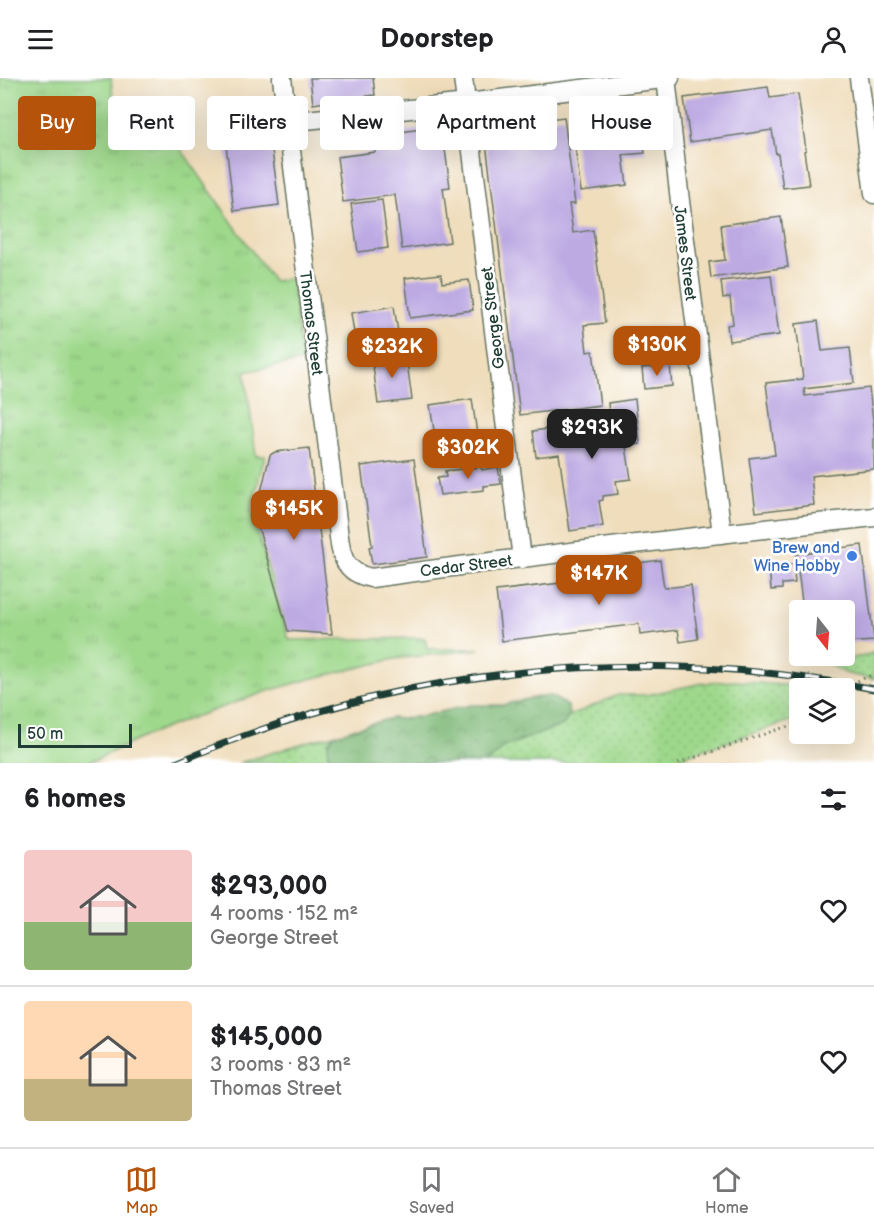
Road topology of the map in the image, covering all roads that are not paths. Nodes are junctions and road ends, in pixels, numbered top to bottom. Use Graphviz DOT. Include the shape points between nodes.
graph roads {
  1 [pos="282,78"];
  2 [pos="463,78"];
  3 [pos="667,78"];
  4 [pos="860,78"];
  5 [pos="284,96"];
  6 [pos="465,96"];
  7 [pos="522,96"];
  8 [pos="416,108"];
  9 [pos="308,120"];
  10 [pos="290,150"];
  11 [pos="472,150"];
  12 [pos="874,194"];
  13 [pos="874,518"];
  14 [pos="722,534"];
  15 [pos="522,558"];
  16 [pos="348,567"];
  1 -- 5 [label="street, Thomas Street"];
  2 -- 6 [label="street, George Street"];
  3 -- 7 [label="street"];
  3 -- 14 [label="street, James Street"];
  4 -- 12 [label="street"];
  8 -- 9 [label="street"];
  10 -- 16 [label="street, Thomas Street" via="336,521"];
  11 -- 15 [label="street, George Street"];
  13 -- 14 [label="street, Cedar Street"];
  14 -- 15 [label="street, Cedar Street"];
  15 -- 16 [label="street, Cedar Street" via="371,578"];
}
